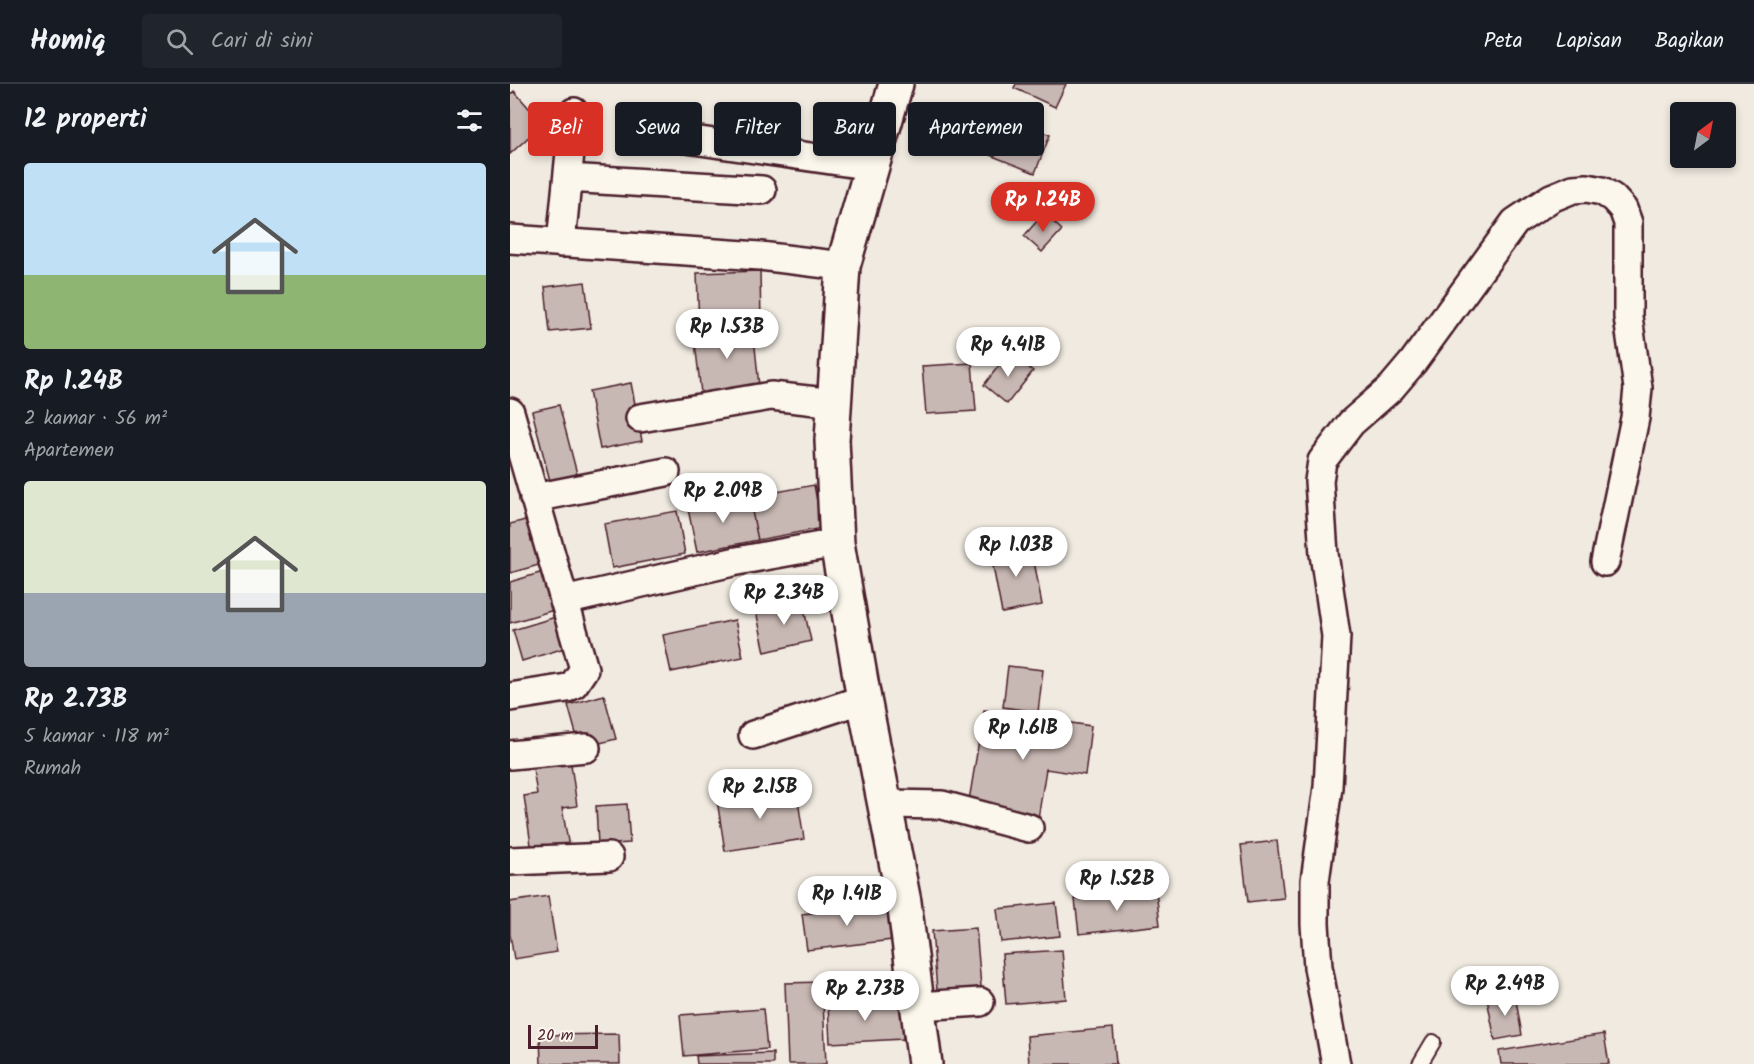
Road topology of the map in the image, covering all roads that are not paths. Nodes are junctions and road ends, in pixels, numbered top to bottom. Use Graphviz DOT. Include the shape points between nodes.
graph roads {
  1 [pos="896,84"];
  2 [pos="702,141"];
  3 [pos="570,156"];
  4 [pos="872,166"];
  5 [pos="568,178"];
  6 [pos="762,190"];
  7 [pos="510,239"];
  8 [pos="561,243"];
  9 [pos="843,266"];
  10 [pos="835,404"];
  11 [pos="510,412"];
  12 [pos="640,418"];
  13 [pos="666,472"];
  14 [pos="534,498"];
  15 [pos="837,543"];
  16 [pos="1605,562"];
  17 [pos="564,601"];
  18 [pos="510,697"];
  19 [pos="864,699"];
  20 [pos="753,735"];
  21 [pos="586,748"];
  22 [pos="510,755"];
  23 [pos="887,804"];
  24 [pos="1029,828"];
  25 [pos="609,857"];
  26 [pos="510,861"];
  27 [pos="980,1002"];
  28 [pos="919,1006"];
  29 [pos="1433,1042"];
  30 [pos="925,1064"];
  31 [pos="1336,1064"];
  32 [pos="1420,1064"];
  1 -- 4 [label="street"];
  2 -- 4 [label="street"];
  3 -- 5 [label="street"];
  4 -- 9 [label="street"];
  5 -- 6 [label="street"];
  5 -- 8 [label="street"];
  7 -- 8 [label="street"];
  8 -- 9 [label="street" via="760,256"];
  9 -- 10 [label="street"];
  10 -- 12 [label="street" via="771,396"];
  10 -- 15 [label="street" via="832,440"];
  11 -- 14 [label="street"];
  13 -- 14 [label="street"];
  14 -- 17 [label="street"];
  15 -- 17 [label="street" via="737,561"];
  15 -- 19 [label="street"];
  16 -- 31 [label="street" via="1638,388 1628,317 1629,229 1623,209 1613,198 1593,189 1573,189 1551,198 1515,222 1413,362 1391,388 1351,423 1322,461 1319,481 1324,554 1336,636 1328,787 1315,881 1315,924 1318,967"];
  17 -- 18 [label="street" via="582,658 584,669 579,678 567,688"];
  19 -- 20 [label="street"];
  19 -- 23 [label="street"];
  21 -- 22 [label="street"];
  23 -- 24 [label="street" via="942,805"];
  23 -- 28 [label="street"];
  25 -- 26 [label="street"];
  27 -- 28 [label="street"];
  28 -- 30 [label="street"];
  29 -- 32 [label="lane"];
}
